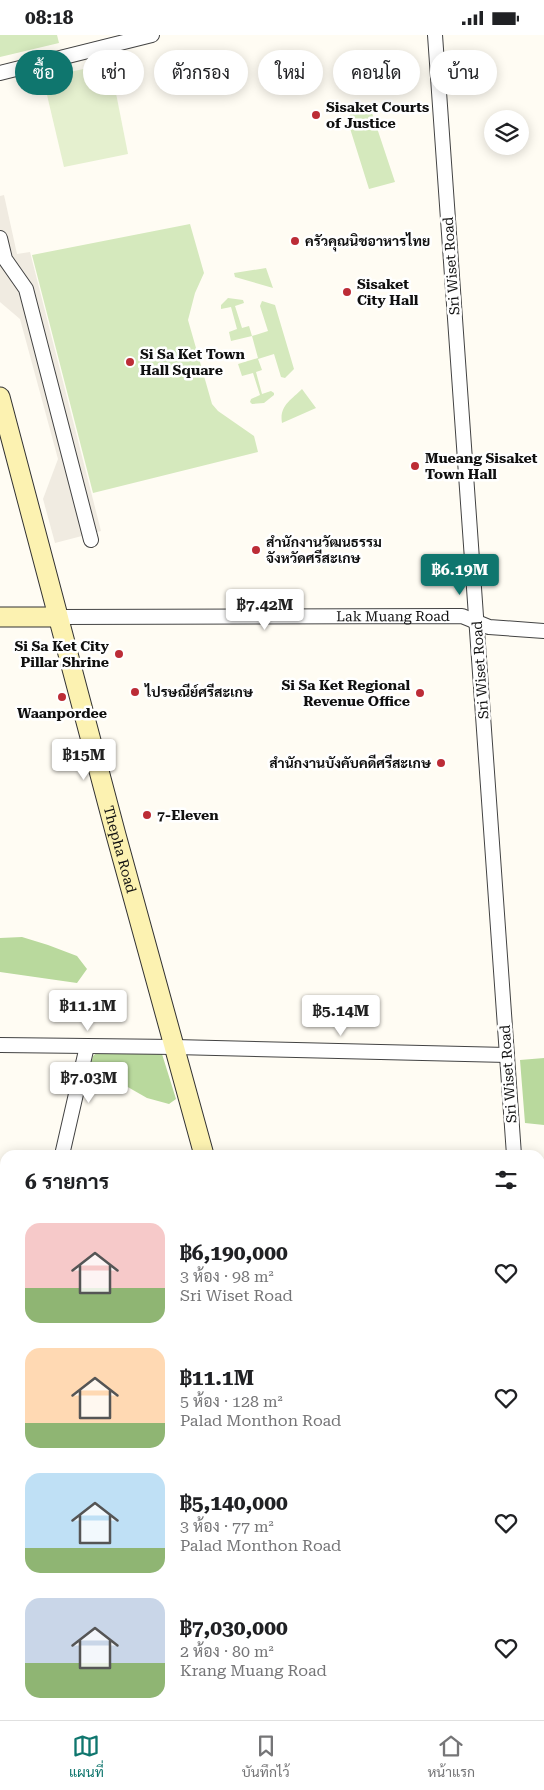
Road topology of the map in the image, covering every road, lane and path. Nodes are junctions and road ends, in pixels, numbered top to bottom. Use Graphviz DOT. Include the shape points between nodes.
graph roads {
  1 [pos="152,35"];
  2 [pos="435,35"];
  3 [pos="0,73"];
  4 [pos="0,238"];
  5 [pos="0,397"];
  6 [pos="91,540"];
  7 [pos="0,617"];
  8 [pos="58,617"];
  9 [pos="476,621"];
  10 [pos="544,631"];
  11 [pos="0,1045"];
  12 [pos="87,1046"];
  13 [pos="175,1047"];
  14 [pos="507,1055"];
  15 [pos="63,1150"];
  16 [pos="203,1150"];
  17 [pos="514,1150"];
  1 -- 3 [label="street"];
  2 -- 9 [label="street, Sri Wiset Road"];
  4 -- 6 [label="street" via="5,259 26,289"];
  5 -- 8 [label="main road, Thepha Road"];
  7 -- 8 [label="main road, Lak Muang Road"];
  8 -- 9 [label="street, Lak Muang Road" via="462,616"];
  8 -- 13 [label="main road, Thepha Road"];
  9 -- 10 [label="street, Lak Muang Road" via="489,627"];
  9 -- 14 [label="street, Sri Wiset Road"];
  11 -- 12 [label="street"];
  12 -- 13 [label="street"];
  12 -- 15 [label="street"];
  13 -- 14 [label="street"];
  13 -- 16 [label="main road, Thepha Road"];
  14 -- 17 [label="street, Sri Wiset Road"];
}
